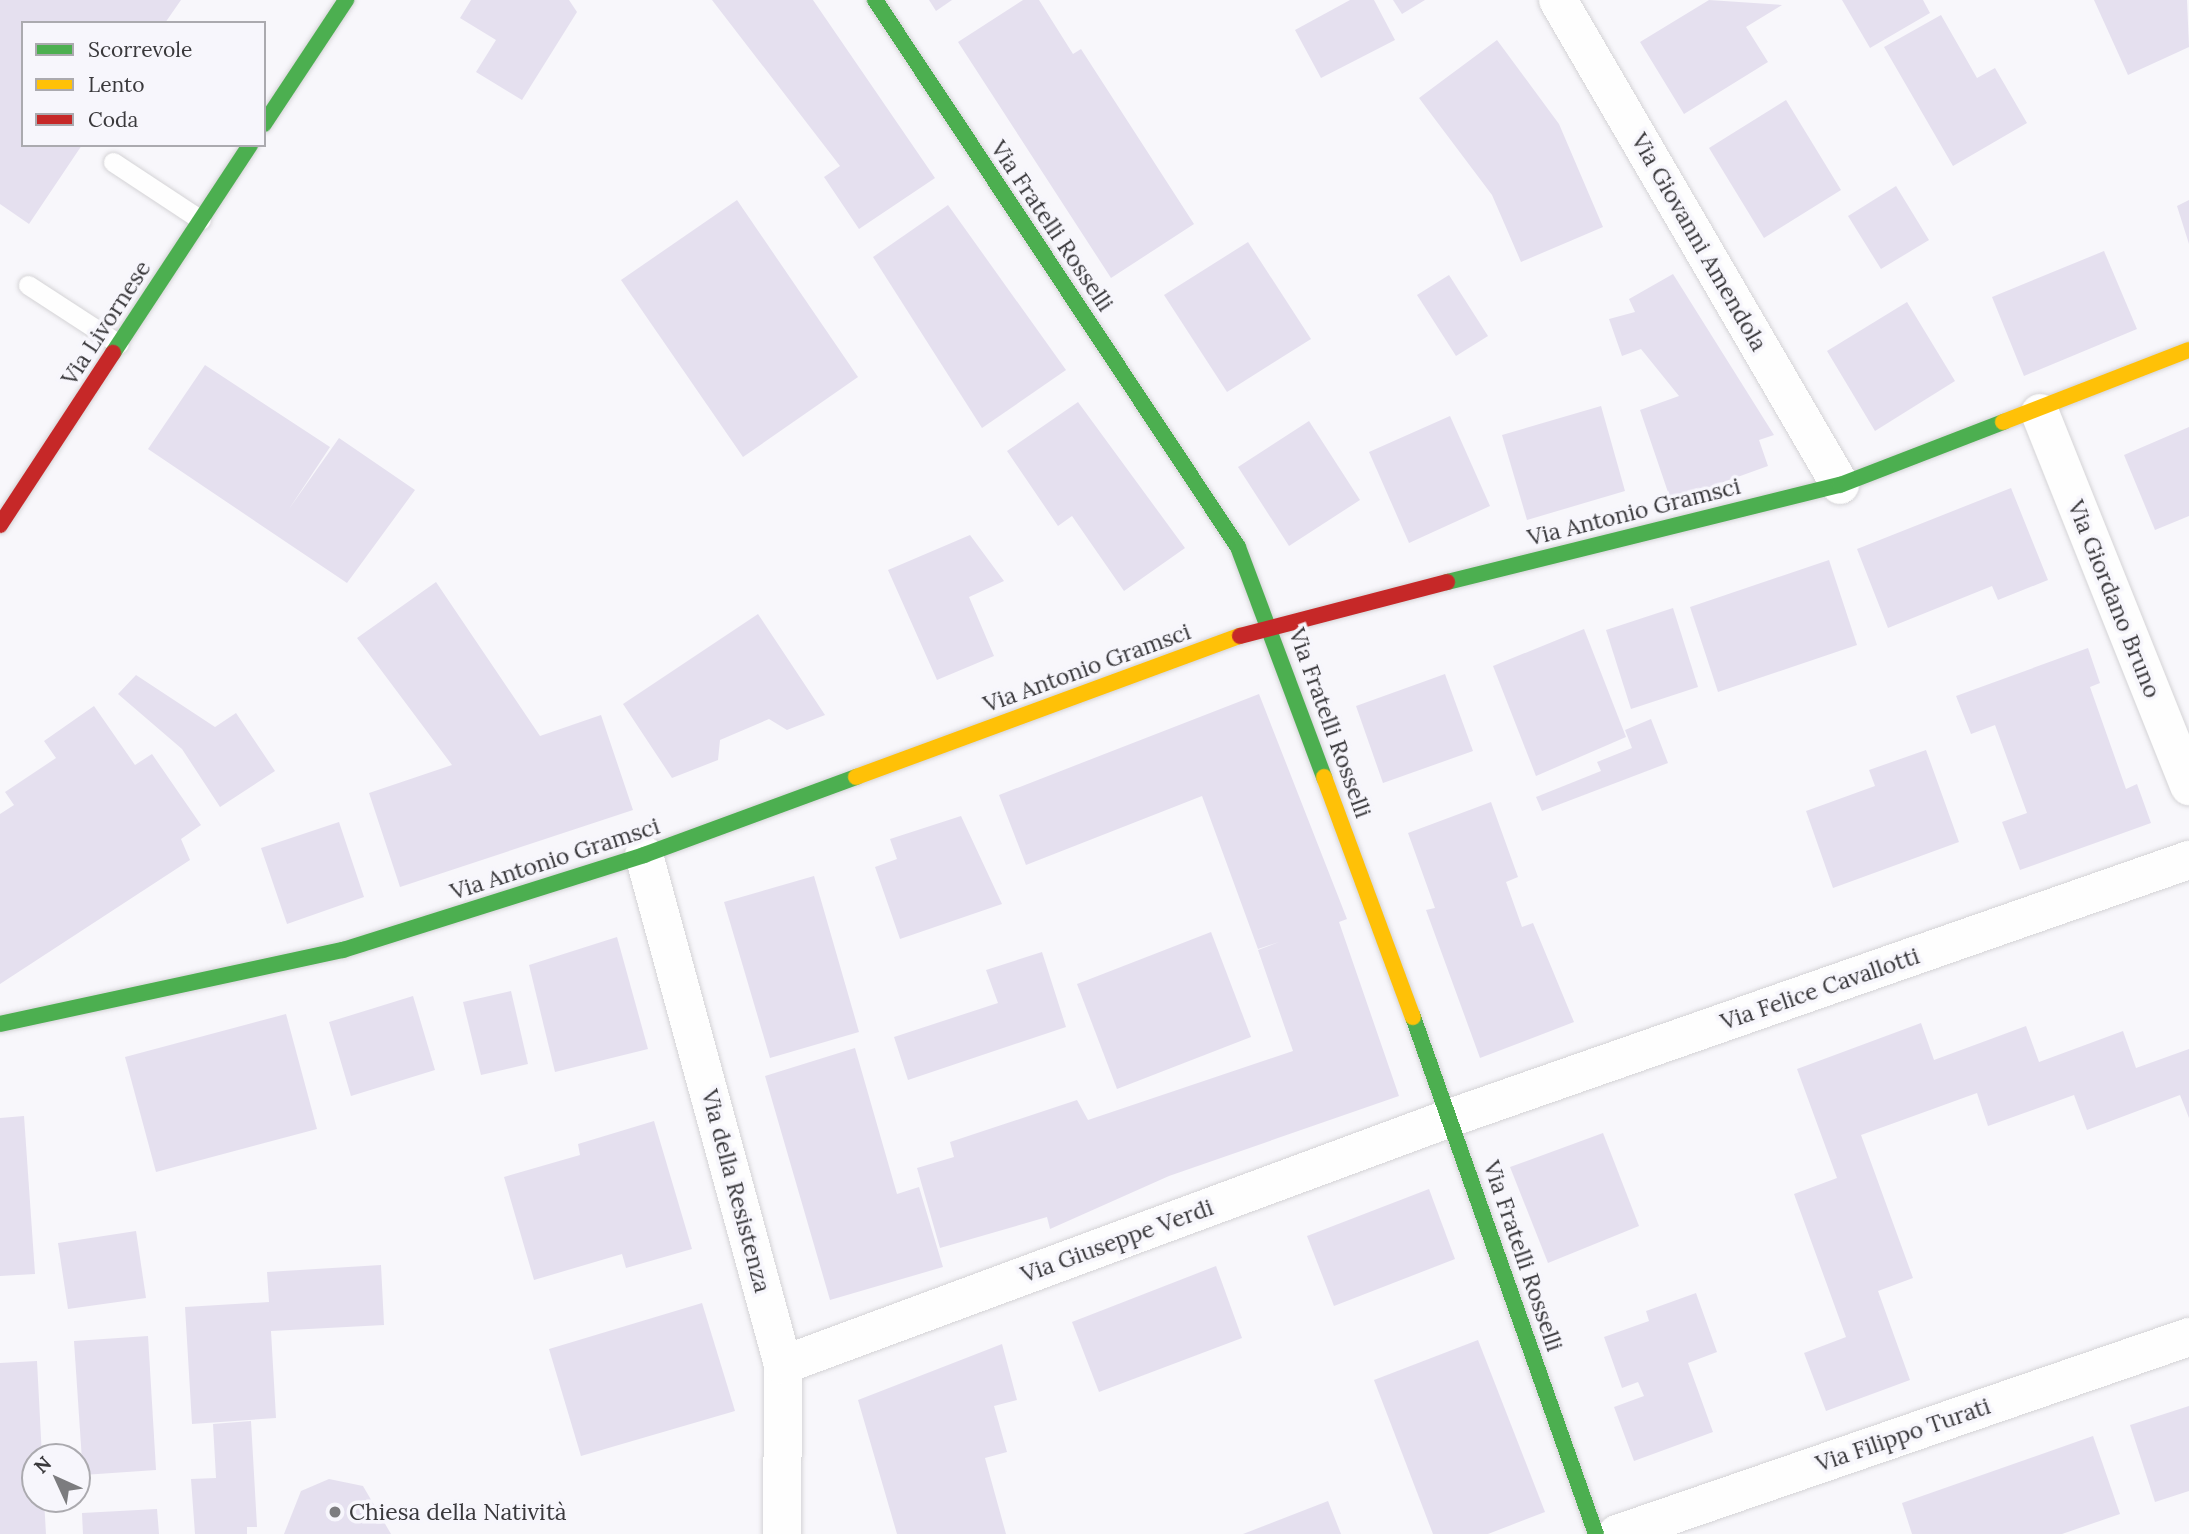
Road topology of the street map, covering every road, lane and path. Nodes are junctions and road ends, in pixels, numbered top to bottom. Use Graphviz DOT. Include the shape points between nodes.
graph roads {
  1 [pos="346,0"];
  2 [pos="874,0"];
  3 [pos="1558,0"];
  4 [pos="266,121"];
  5 [pos="249,147"];
  6 [pos="113,162"];
  7 [pos="201,220"];
  8 [pos="28,285"];
  9 [pos="119,344"];
  10 [pos="2189,350"];
  11 [pos="2040,413"];
  12 [pos="1840,485"];
  13 [pos="0,525"];
  14 [pos="1270,625"];
  15 [pos="2189,786"];
  16 [pos="644,855"];
  17 [pos="2189,860"];
  18 [pos="0,1024"];
  19 [pos="1450,1118"];
  20 [pos="2189,1337"];
  21 [pos="783,1365"];
  22 [pos="782,1534"];
  23 [pos="1596,1534"];
  24 [pos="1617,1534"];
  1 -- 4 [label="street"];
  2 -- 14 [label="street, Via Fratelli Rosselli" via="1238,547"];
  3 -- 12 [label="street, Via Giovanni Amendola"];
  5 -- 7 [label="street, Via Livornese"];
  6 -- 7 [label="lane"];
  7 -- 9 [label="street, Via Livornese"];
  8 -- 9 [label="lane"];
  9 -- 13 [label="street, Via Livornese"];
  10 -- 11 [label="street, Via Antonio Gramsci"];
  11 -- 12 [label="street, Via Antonio Gramsci"];
  11 -- 15 [label="street, Via Giordano Bruno"];
  12 -- 14 [label="street, Via Antonio Gramsci"];
  14 -- 16 [label="street, Via Antonio Gramsci"];
  14 -- 19 [label="street, Via Fratelli Rosselli"];
  16 -- 18 [label="street, Via Antonio Gramsci" via="343,950"];
  16 -- 21 [label="street, Via della Resistenza"];
  17 -- 19 [label="street, Via Felice Cavallotti"];
  19 -- 21 [label="street, Via Giuseppe Verdi"];
  19 -- 23 [label="street, Via Fratelli Rosselli"];
  20 -- 24 [label="street, Via Filippo Turati"];
  21 -- 22 [label="street, Via della Resistenza"];
}
